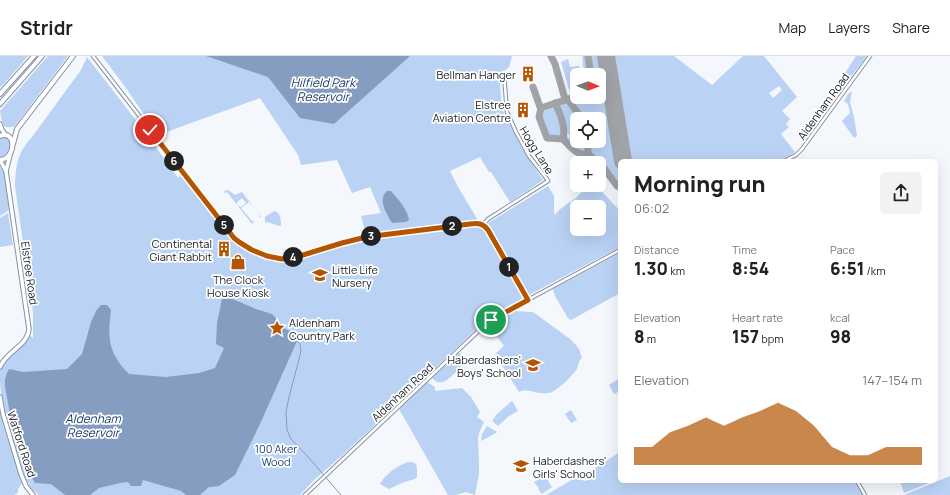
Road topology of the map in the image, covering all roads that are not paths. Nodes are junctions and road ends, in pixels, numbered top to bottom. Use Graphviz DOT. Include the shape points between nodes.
graph roads {
  1 [pos="34,56"];
  2 [pos="42,56"];
  3 [pos="73,56"];
  4 [pos="93,56"];
  5 [pos="870,56"];
  6 [pos="504,75"];
  7 [pos="0,94"];
  8 [pos="0,104"];
  9 [pos="0,124"];
  10 [pos="17,129"];
  11 [pos="6,135"];
  12 [pos="0,136"];
  13 [pos="13,144"];
  14 [pos="10,155"];
  15 [pos="788,159"];
  16 [pos="0,160"];
  17 [pos="6,171"];
  18 [pos="483,225"];
  19 [pos="618,251"];
  20 [pos="528,300"];
  21 [pos="0,367"];
  22 [pos="0,397"];
  23 [pos="858,483"];
  24 [pos="33,495"];
  25 [pos="305,495"];
  26 [pos="865,495"];
  1 -- 7 [label="highway"];
  2 -- 8 [label="highway"];
  3 -- 10 [label="highway"];
  4 -- 18 [label="street" via="234,238 256,252 282,259 374,236 478,223"];
  5 -- 15 [label="street, Aldenham Road" via="802,149"];
  6 -- 18 [label="street, Hogg Lane" via="507,112 529,156 548,181 488,219"];
  9 -- 11 [label="main road"];
  10 -- 11 [label="highway"];
  10 -- 13 [label="highway"];
  11 -- 12 [label="highway"];
  11 -- 13 [label="highway"];
  13 -- 14 [label="highway"];
  14 -- 16 [label="highway"];
  14 -- 17 [label="main road, Elstree Road"];
  16 -- 17 [label="main road, Elstree Road"];
  17 -- 21 [label="main road, Elstree Road" via="29,329 28,336"];
  18 -- 20 [label="street"];
  19 -- 20 [label="street, Aldenham Road"];
  20 -- 25 [label="street, Aldenham Road" via="487,323"];
  22 -- 24 [label="main road, Watford Road" via="21,474"];
  23 -- 26 [label="street"];
}
